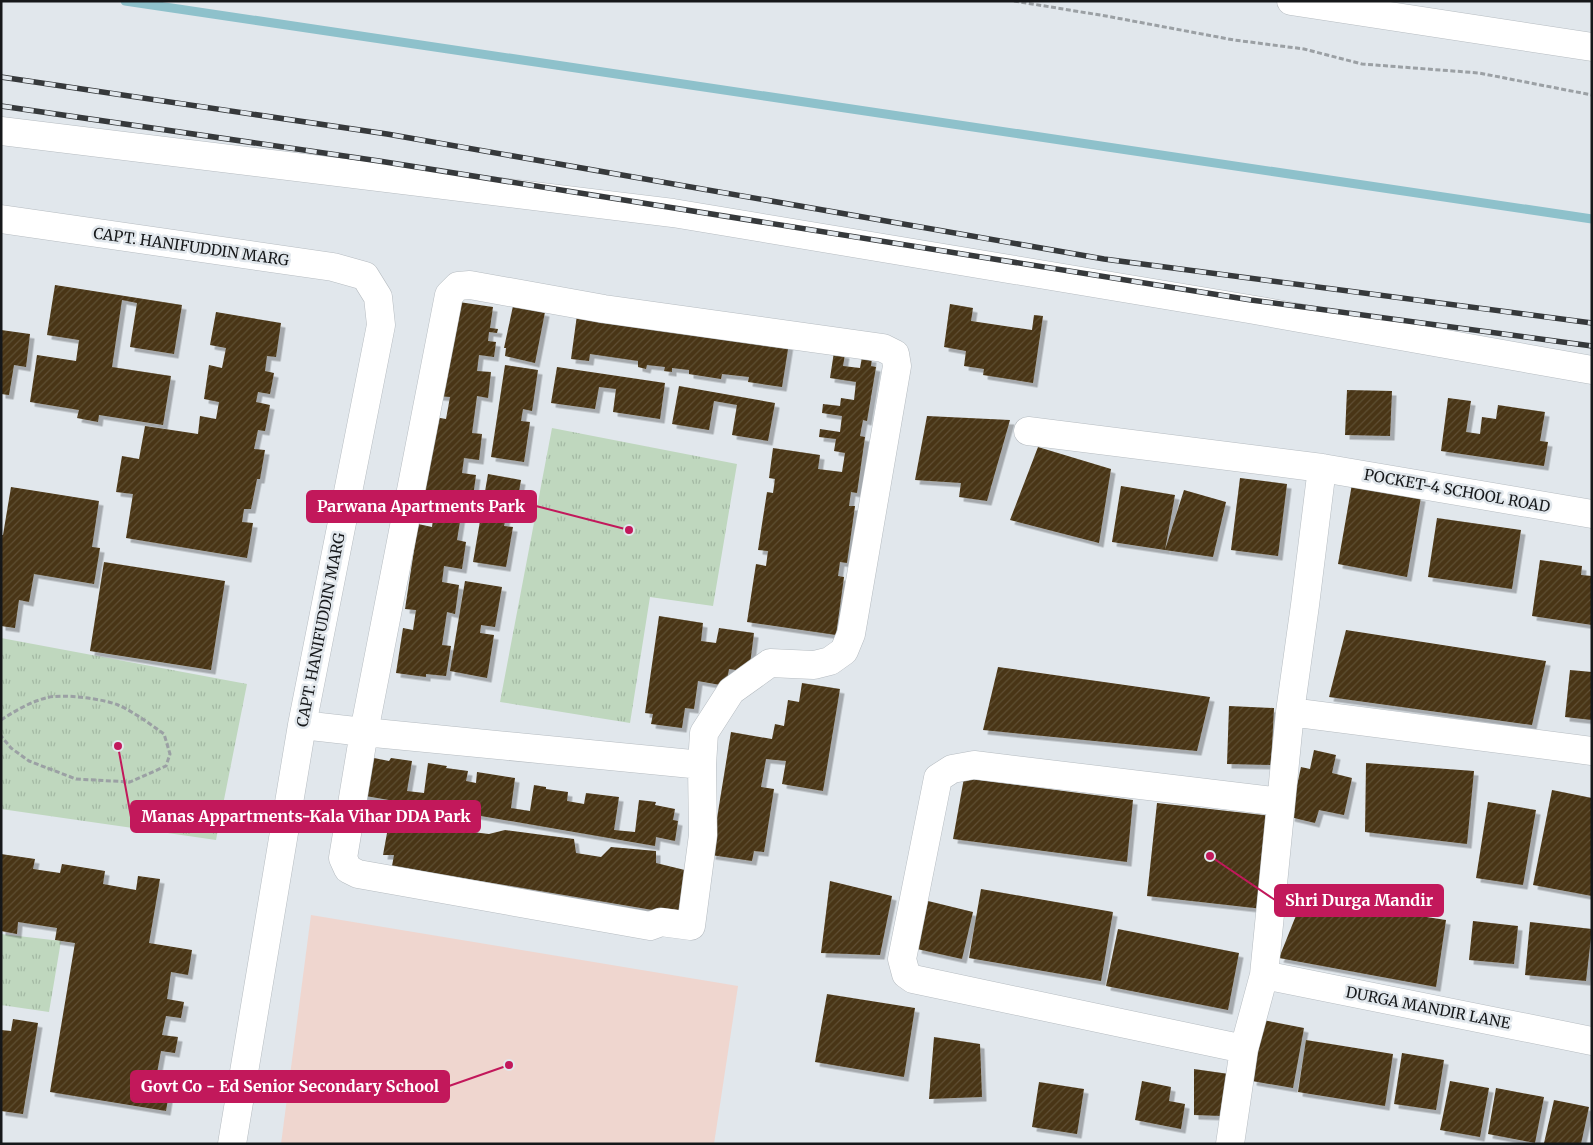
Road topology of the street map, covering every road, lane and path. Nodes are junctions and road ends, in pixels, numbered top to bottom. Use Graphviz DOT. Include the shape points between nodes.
graph roads {
  1 [pos="1014,1"];
  2 [pos="1291,1"];
  3 [pos="1592,47"];
  4 [pos="1592,95"];
  5 [pos="1,131"];
  6 [pos="1,219"];
  7 [pos="1592,370"];
  8 [pos="1028,431"];
  9 [pos="1322,468"];
  10 [pos="1592,514"];
  11 [pos="1290,712"];
  12 [pos="1,720"];
  13 [pos="302,725"];
  14 [pos="364,732"];
  15 [pos="1,736"];
  16 [pos="1592,752"];
  17 [pos="702,765"];
  18 [pos="1281,802"];
  19 [pos="1264,975"];
  20 [pos="1592,1041"];
  21 [pos="1244,1049"];
  22 [pos="232,1144"];
  23 [pos="1230,1144"];
  1 -- 4 [label="path" via="1234,40 1304,49 1362,64 1479,73"];
  2 -- 3 [label="main road"];
  5 -- 7 [label="main road" via="673,213"];
  6 -- 13 [label="main road, CAPT. HANIFUDDIN MARG" via="333,267 365,276 378,297 382,325"];
  8 -- 9 [label="main road, POCKET-4 SCHOOL ROAD"];
  9 -- 10 [label="main road, POCKET-4 SCHOOL ROAD"];
  9 -- 11 [label="main road"];
  11 -- 16 [label="main road"];
  11 -- 18 [label="main road"];
  12 -- 15 [label="path" via="48,697 82,697 118,705 146,722 164,734 170,754 166,766 130,782 76,779 29,761"];
  13 -- 14 [label="main road"];
  13 -- 22 [label="main road, CAPT. HANIFUDDIN MARG"];
  14 -- 17 [label="main road"];
  14 -- 17 [label="main road" via="343,858 348,869 358,874 650,926 661,922 690,926 703,835"];
  14 -- 17 [label="main road" via="449,295 458,286 470,285 604,309 882,348 895,354 894,385 851,634 844,651 830,661 814,665 770,663 731,690 704,733"];
  18 -- 19 [label="main road"];
  18 -- 21 [label="main road" via="974,765 952,769 938,778 902,959 906,974 913,979"];
  19 -- 20 [label="main road, DURGA MANDIR LANE"];
  19 -- 21 [label="main road"];
  21 -- 23 [label="main road"];
}
